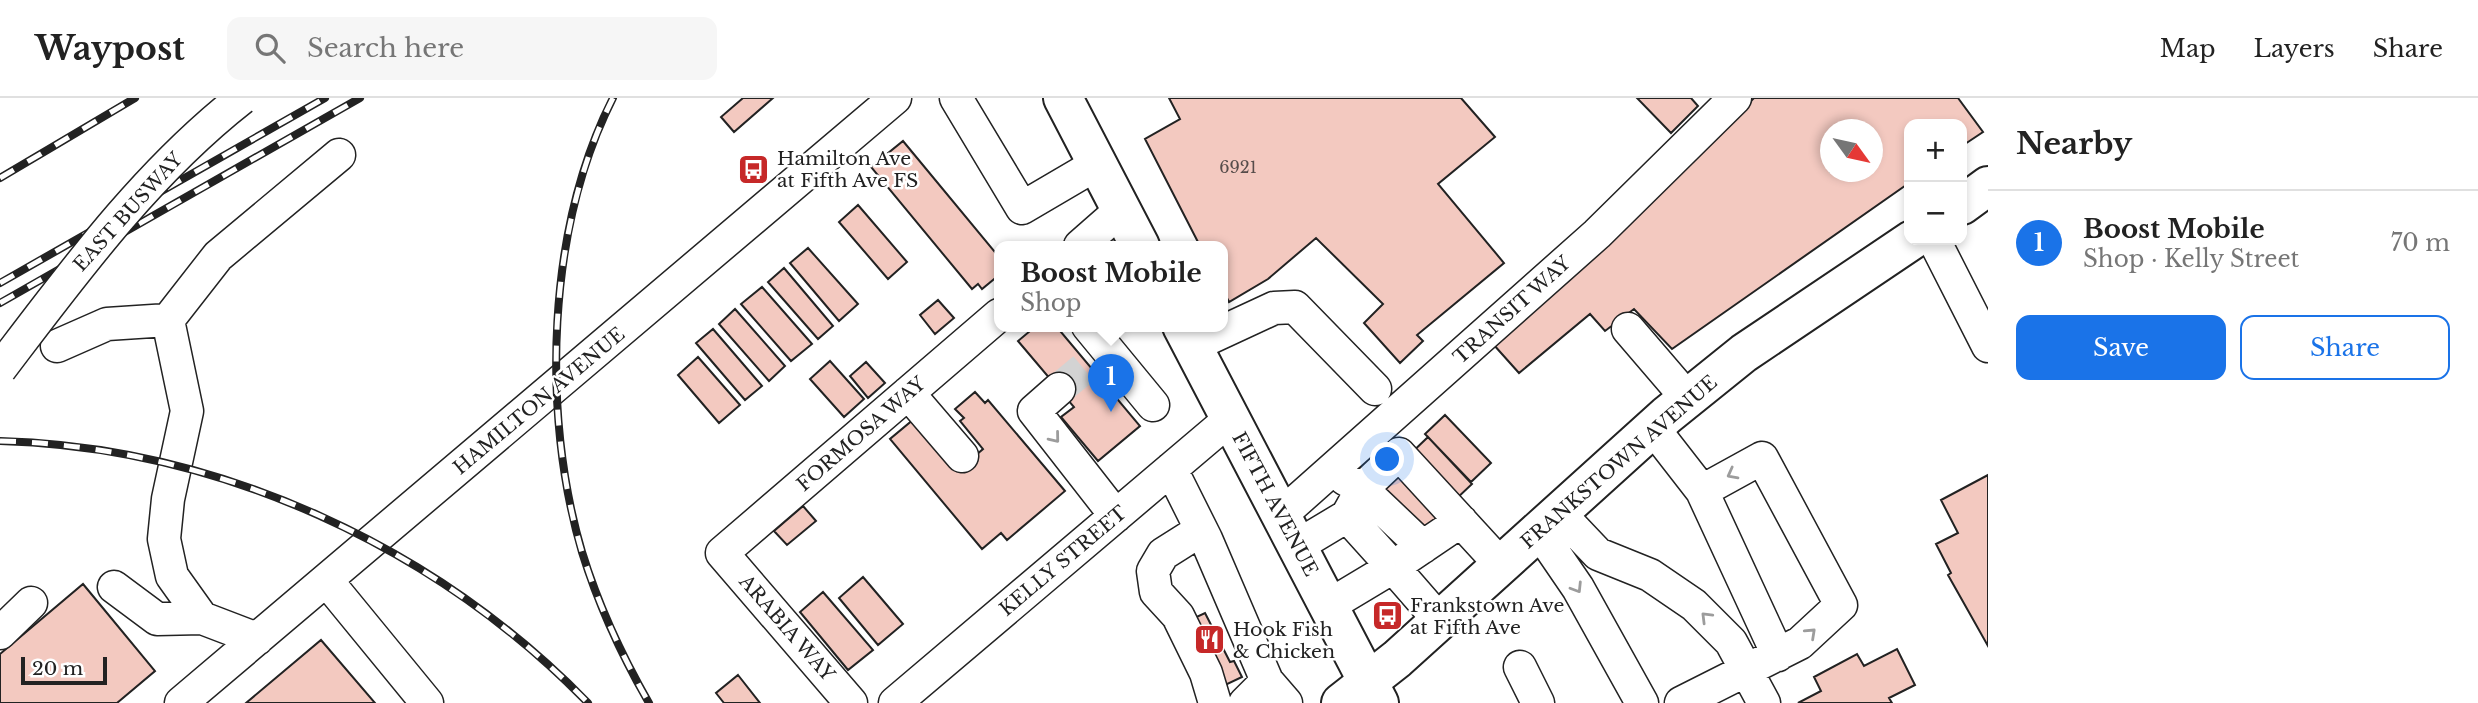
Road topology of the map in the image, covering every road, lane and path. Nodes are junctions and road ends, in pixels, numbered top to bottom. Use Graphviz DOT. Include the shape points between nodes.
graph roads {
  1 [pos="242,98"];
  2 [pos="895,98"];
  3 [pos="956,98"];
  4 [pos="1063,98"];
  5 [pos="1735,98"];
  6 [pos="339,155"];
  7 [pos="1097,164"];
  8 [pos="1988,186"];
  9 [pos="1967,201"];
  10 [pos="1121,210"];
  11 [pos="1086,241"];
  12 [pos="1137,241"];
  13 [pos="1905,245"];
  14 [pos="1937,245"];
  15 [pos="994,319"];
  16 [pos="168,320"];
  17 [pos="1228,323"];
  18 [pos="1628,329"];
  19 [pos="1187,336"];
  20 [pos="57,346"];
  21 [pos="1988,346"];
  22 [pos="1094,347"];
  23 [pos="0,369"];
  24 [pos="1059,388"];
  25 [pos="1375,389"];
  26 [pos="908,394"];
  27 [pos="1688,399"];
  28 [pos="1153,405"];
  29 [pos="1230,419"];
  30 [pos="1653,428"];
  31 [pos="962,456"];
  32 [pos="1171,469"];
  33 [pos="1333,472"];
  34 [pos="1362,488"];
  35 [pos="1702,491"];
  36 [pos="1116,516"];
  37 [pos="1347,516"];
  38 [pos="1461,521"];
  39 [pos="1549,522"];
  40 [pos="1201,530"];
  41 [pos="1289,531"];
  42 [pos="1423,547"];
  43 [pos="722,553"];
  44 [pos="1501,565"];
  45 [pos="1393,567"];
  46 [pos="327,581"];
  47 [pos="114,587"];
  48 [pos="31,603"];
  49 [pos="1328,606"];
  50 [pos="202,618"];
  51 [pos="1440,621"];
  52 [pos="0,633"];
  53 [pos="257,639"];
  54 [pos="1778,654"];
  55 [pos="1520,667"];
  56 [pos="1747,670"];
  57 [pos="1277,692"];
  58 [pos="1362,696"];
  59 [pos="181,703"];
  60 [pos="427,703"];
  61 [pos="851,703"];
  62 [pos="895,703"];
  63 [pos="1215,703"];
  64 [pos="1245,703"];
  65 [pos="1538,703"];
  66 [pos="1642,703"];
  67 [pos="1681,703"];
  68 [pos="1764,703"];
  1 -- 23 [label="street, EAST BUSWAY, bridge" via="209,124 96,242"];
  2 -- 46 [label="street, HAMILTON AVENUE"];
  3 -- 7 [label="street" via="1022,208"];
  4 -- 7 [label="main road"];
  5 -- 33 [label="street, TRANSIT WAY" via="1597,234"];
  6 -- 16 [label="street" via="218,256"];
  7 -- 10 [label="main road"];
  8 -- 9 [label="main road"];
  10 -- 11 [label="street"];
  10 -- 12 [label="main road"];
  13 -- 27 [label="main road, FRANKSTOWN AVENUE" via="1744,353"];
  14 -- 21 [label="street"];
  15 -- 26 [label="street, FORMOSA WAY"];
  16 -- 20 [label="street" via="107,324"];
  16 -- 50 [label="street" via="187,411 164,539 172,576"];
  17 -- 25 [label="street" via="1273,308 1295,307"];
  18 -- 27 [label="street"];
  19 -- 29 [label="main road, FIFTH AVENUE"];
  22 -- 28 [label="street"];
  24 -- 36 [label="street, one-way" via="1034,411"];
  26 -- 31 [label="street"];
  26 -- 43 [label="street, FORMOSA WAY"];
  27 -- 30 [label="main road, FRANKSTOWN AVENUE"];
  29 -- 32 [label="street, KELLY STREET"];
  29 -- 41 [label="main road, FIFTH AVENUE"];
  30 -- 35 [label="street"];
  30 -- 39 [label="main road, FRANKSTOWN AVENUE"];
  32 -- 36 [label="street, KELLY STREET"];
  32 -- 40 [label="street"];
  33 -- 34 [label="street"];
  33 -- 41 [label="street, TRANSIT WAY"];
  34 -- 37 [label="street"];
  34 -- 38 [label="street" via="1399,454"];
  34 -- 42 [label="street"];
  35 -- 54 [label="street"];
  54 -- 35 [label="street, one-way" via="1800,643 1840,606 1762,458"];
  36 -- 62 [label="street, KELLY STREET"];
  37 -- 41 [label="street"];
  37 -- 45 [label="street"];
  38 -- 42 [label="street"];
  38 -- 44 [label="street"];
  39 -- 44 [label="main road, FRANKSTOWN AVENUE"];
  56 -- 39 [label="street, one-way" via="1731,642 1694,605 1650,575 1598,554"];
  39 -- 66 [label="street, one-way" via="1578,588"];
  40 -- 57 [label="street"];
  40 -- 63 [label="street" via="1163,554 1153,571 1156,592 1183,624"];
  41 -- 49 [label="main road, FIFTH AVENUE"];
  42 -- 45 [label="street"];
  43 -- 61 [label="street, ARABIA WAY"];
  44 -- 51 [label="main road, FRANKSTOWN AVENUE"];
  45 -- 49 [label="street"];
  45 -- 51 [label="street"];
  46 -- 53 [label="street, HAMILTON AVENUE"];
  46 -- 60 [label="street"];
  47 -- 50 [label="street" via="158,619"];
  48 -- 52 [label="street"];
  49 -- 58 [label="main road, FIFTH AVENUE"];
  50 -- 53 [label="street"];
  51 -- 58 [label="main road, FRANKSTOWN AVENUE"];
  53 -- 59 [label="street, HAMILTON AVENUE"];
  54 -- 56 [label="street"];
  55 -- 65 [label="street"];
  56 -- 67 [label="street"];
  56 -- 68 [label="street"];
  57 -- 64 [label="street"];
}
